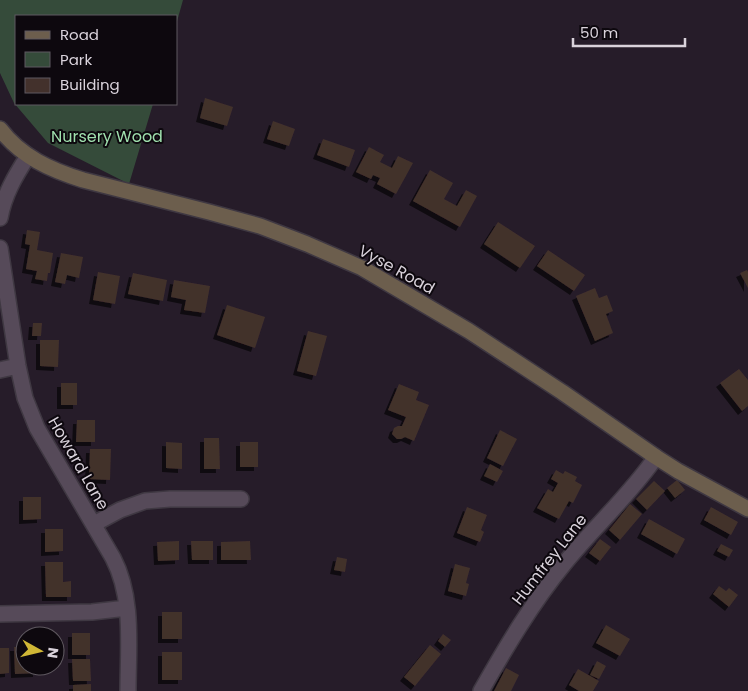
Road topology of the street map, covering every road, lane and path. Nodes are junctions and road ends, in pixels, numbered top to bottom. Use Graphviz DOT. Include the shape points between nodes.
graph roads {
  1 [pos="0,129"];
  2 [pos="28,156"];
  3 [pos="0,218"];
  4 [pos="0,248"];
  5 [pos="18,366"];
  6 [pos="0,370"];
  7 [pos="656,458"];
  8 [pos="241,499"];
  9 [pos="748,509"];
  10 [pos="94,524"];
  11 [pos="127,608"];
  12 [pos="0,614"];
  13 [pos="128,691"];
  14 [pos="481,691"];
  1 -- 2 [label="street, Vyse Road"];
  2 -- 3 [label="street" via="9,187"];
  2 -- 7 [label="street, Vyse Road" via="51,169 83,180 260,226 362,268 469,330"];
  4 -- 5 [label="street, Howard Lane"];
  5 -- 6 [label="street"];
  5 -- 10 [label="street, Howard Lane" via="37,428"];
  7 -- 9 [label="street, Vyse Road"];
  7 -- 14 [label="street, Humfrey Lane" via="543,591"];
  8 -- 10 [label="street" via="146,501"];
  10 -- 11 [label="street, Howard Lane" via="119,569"];
  11 -- 12 [label="street"];
  11 -- 13 [label="street, Howard Lane"];
}
